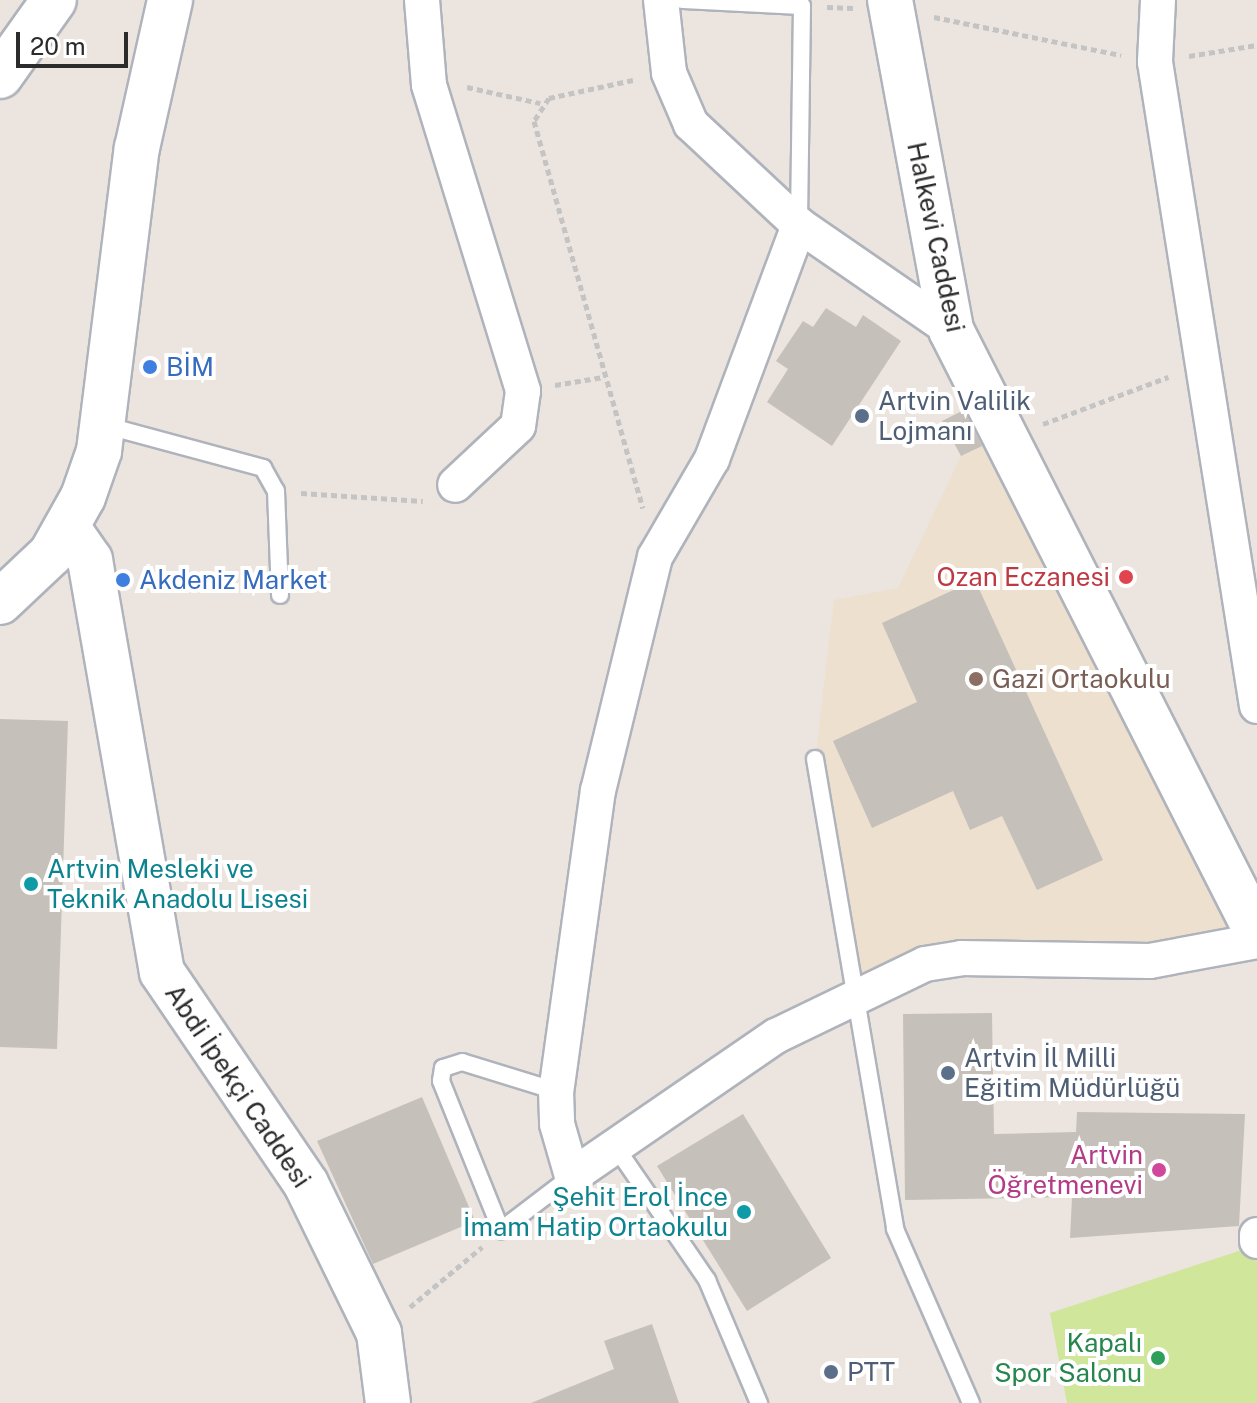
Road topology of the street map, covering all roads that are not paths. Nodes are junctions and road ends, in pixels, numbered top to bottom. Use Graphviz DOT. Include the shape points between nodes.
graph roads {
  1 [pos="54,0"];
  2 [pos="170,0"];
  3 [pos="422,0"];
  4 [pos="661,0"];
  5 [pos="682,0"];
  6 [pos="1158,0"];
  7 [pos="890,4"];
  8 [pos="0,76"];
  9 [pos="799,225"];
  10 [pos="951,330"];
  11 [pos="104,425"];
  12 [pos="455,485"];
  13 [pos="67,527"];
  14 [pos="280,595"];
  15 [pos="0,602"];
  16 [pos="1257,706"];
  17 [pos="815,759"];
  18 [pos="1257,933"];
  19 [pos="1257,941"];
  20 [pos="853,997"];
  21 [pos="556,1091"];
  22 [pos="615,1146"];
  23 [pos="572,1176"];
  24 [pos="379,1398"];
  25 [pos="759,1403"];
  26 [pos="971,1403"];
  1 -- 8 [label="street"];
  2 -- 11 [label="street" via="137,148"];
  3 -- 12 [label="street" via="428,79 523,391 518,426"];
  4 -- 9 [label="street" via="669,73 691,124"];
  5 -- 9 [label="lane" via="802,6"];
  6 -- 16 [label="street" via="1155,62"];
  7 -- 10 [label="street, Halkevi Caddesi"];
  9 -- 10 [label="street"];
  9 -- 21 [label="street" via="712,459 665,532 598,790"];
  10 -- 18 [label="street, Halkevi Caddesi"];
  11 -- 13 [label="street"];
  11 -- 14 [label="lane" via="251,460 273,478"];
  13 -- 15 [label="street" via="35,575"];
  13 -- 24 [label="street, Abdi İpekçi Caddesi" via="90,560 162,972 306,1184 379,1333"];
  17 -- 20 [label="lane"];
  19 -- 20 [label="street" via="1150,961 961,958 925,964"];
  20 -- 22 [label="street" via="776,1036"];
  20 -- 26 [label="lane" via="895,1229"];
  21 -- 23 [label="street" via="557,1124"];
  21 -- 23 [label="lane" via="462,1062 443,1068 441,1081 501,1230"];
  22 -- 23 [label="street"];
  22 -- 25 [label="lane" via="707,1280"];
}
